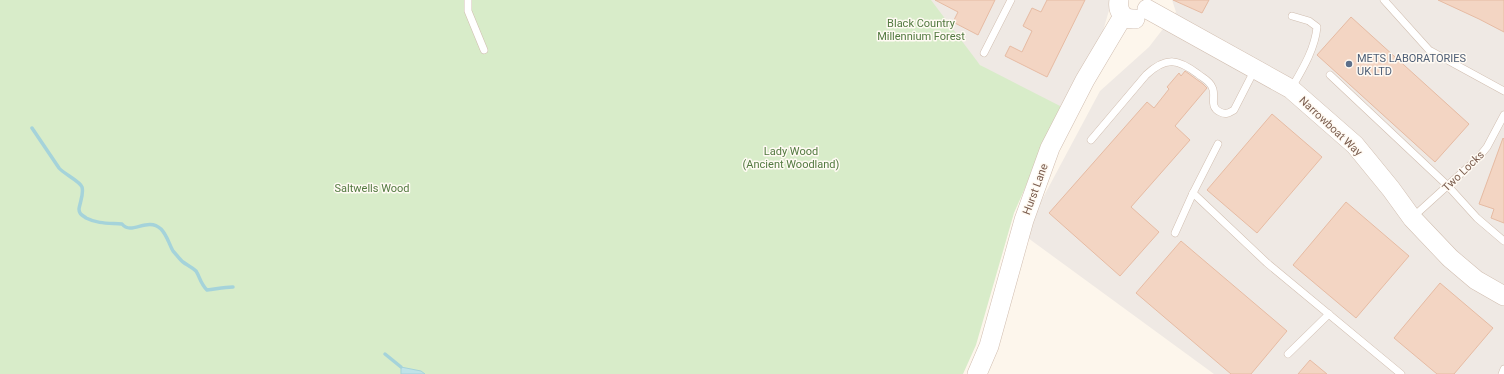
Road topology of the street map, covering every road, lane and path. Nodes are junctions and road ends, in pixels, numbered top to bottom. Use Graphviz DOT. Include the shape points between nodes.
graph roads {
  1 [pos="468,0"];
  2 [pos="1011,0"];
  3 [pos="1384,0"];
  4 [pos="1147,5"];
  5 [pos="1121,8"];
  6 [pos="1292,16"];
  7 [pos="484,50"];
  8 [pos="984,53"];
  9 [pos="1255,68"];
  10 [pos="1330,75"];
  11 [pos="1291,89"];
  12 [pos="1504,90"];
  13 [pos="1504,115"];
  14 [pos="1091,140"];
  15 [pos="1218,144"];
  16 [pos="1448,186"];
  17 [pos="1193,193"];
  18 [pos="1412,218"];
  19 [pos="1175,233"];
  20 [pos="1504,241"];
  21 [pos="1504,296"];
  22 [pos="1329,314"];
  23 [pos="1288,354"];
  24 [pos="1504,369"];
  25 [pos="977,374"];
  26 [pos="1402,374"];
  27 [pos="1502,374"];
  1 -- 7 [label="lane" via="468,11"];
  2 -- 8 [label="lane"];
  3 -- 12 [label="lane" via="1429,50"];
  4 -- 5 [label="street" via="1144,14 1138,18 1128,19"];
  4 -- 9 [label="street, Narrowboat Way"];
  5 -- 25 [label="street, Hurst Lane" via="1050,148 1024,220 988,346"];
  6 -- 11 [label="lane" via="1309,21 1317,27 1305,64"];
  9 -- 11 [label="street, Narrowboat Way"];
  9 -- 14 [label="lane" via="1234,110 1223,113 1213,106 1212,87 1208,81 1184,64 1162,64 1146,75"];
  10 -- 16 [label="lane"];
  11 -- 18 [label="street, Narrowboat Way" via="1355,145"];
  13 -- 16 [label="lane, Two Locks" via="1487,147"];
  15 -- 17 [label="lane"];
  16 -- 18 [label="lane, Two Locks"];
  16 -- 20 [label="lane" via="1477,218"];
  17 -- 19 [label="lane"];
  17 -- 22 [label="lane" via="1267,263"];
  18 -- 21 [label="street, Narrowboat Way" via="1450,258 1476,280"];
  22 -- 23 [label="lane"];
  22 -- 26 [label="lane"];
  24 -- 27 [label="lane"];
}
